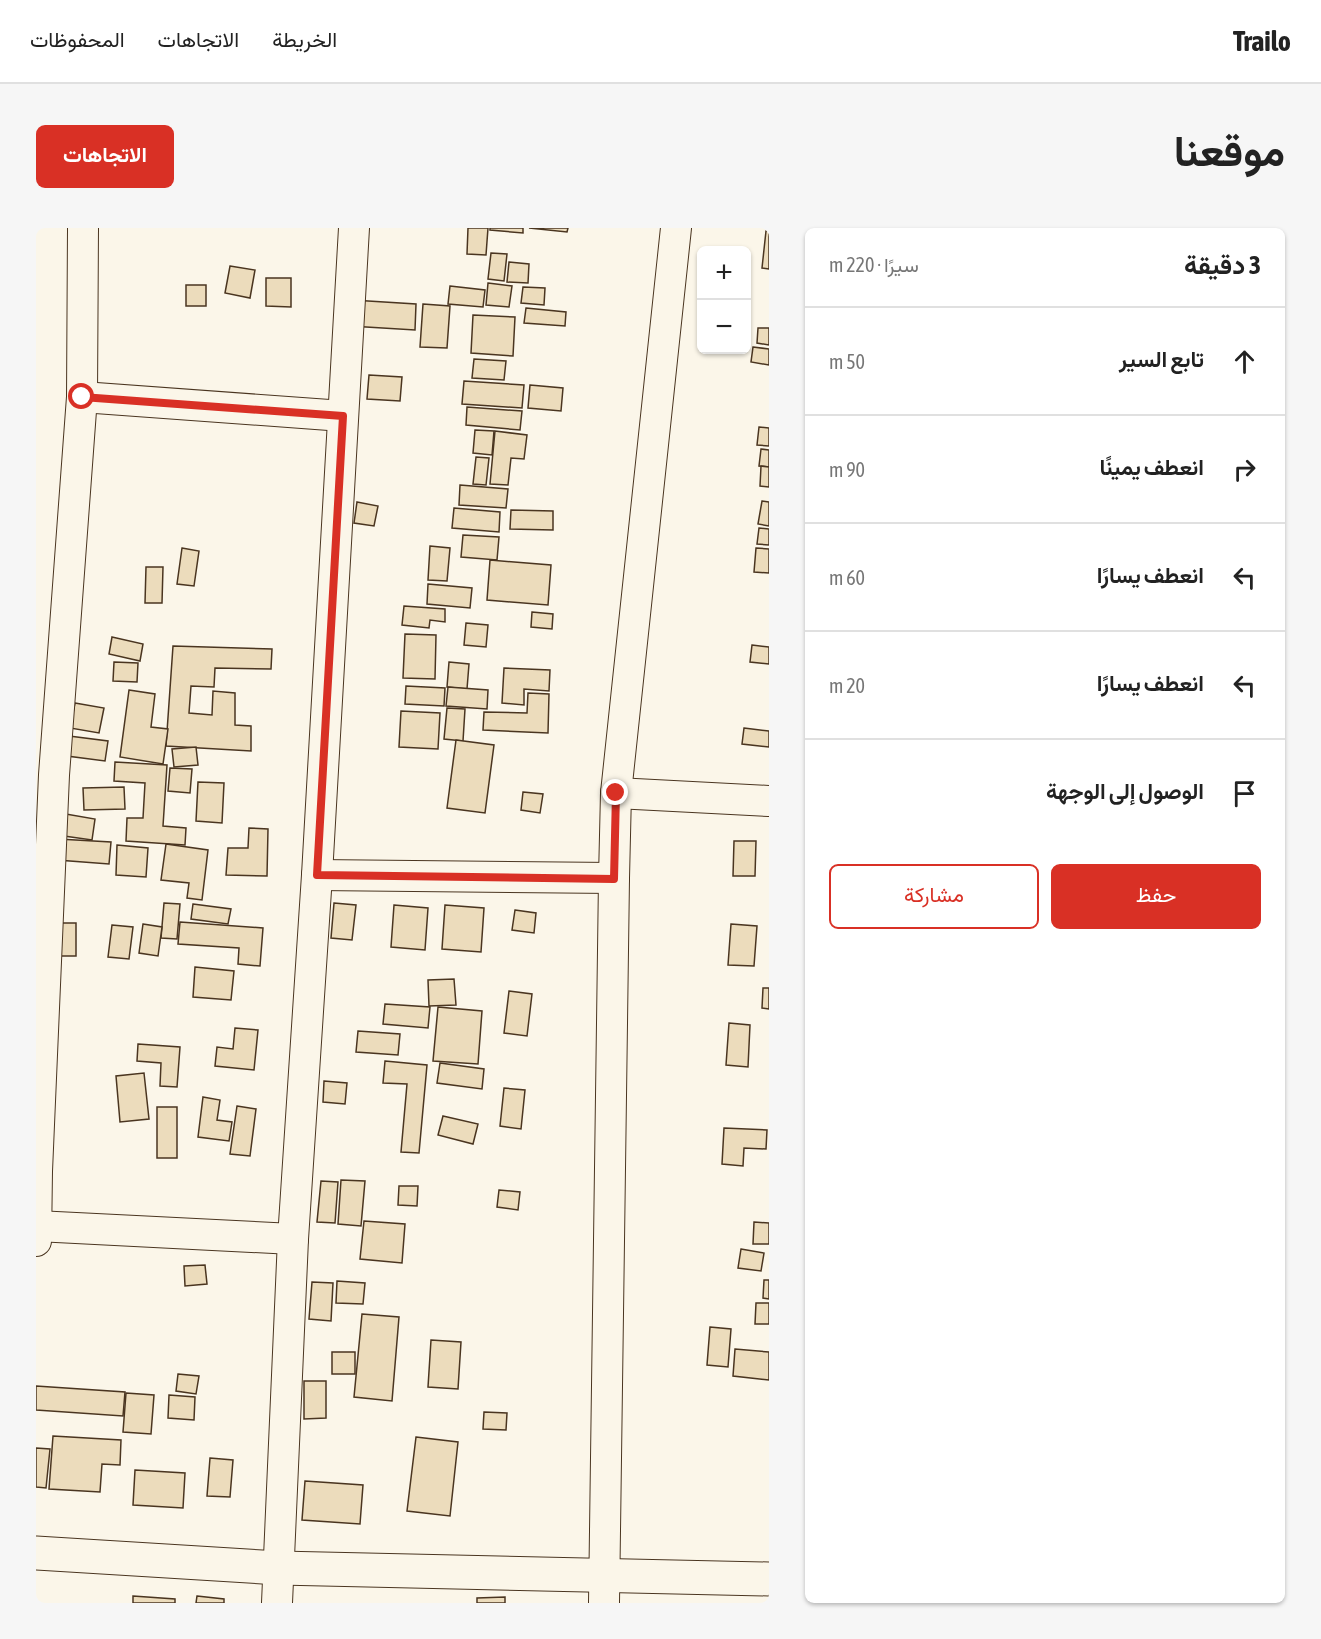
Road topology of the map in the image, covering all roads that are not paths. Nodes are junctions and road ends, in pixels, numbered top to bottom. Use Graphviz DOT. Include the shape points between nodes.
graph roads {
  1 [pos="83,228"];
  2 [pos="354,228"];
  3 [pos="676,228"];
  4 [pos="82,397"];
  5 [pos="343,416"];
  6 [pos="45,775"];
  7 [pos="616,793"];
  8 [pos="769,801"];
  9 [pos="317,875"];
  10 [pos="614,879"];
  11 [pos="41,981"];
  12 [pos="36,1231"];
  13 [pos="293,1239"];
  14 [pos="36,1553"];
  15 [pos="279,1569"];
  16 [pos="769,1579"];
  17 [pos="605,1590"];
  18 [pos="277,1603"];
  1 -- 4 [label="street"];
  2 -- 5 [label="street"];
  3 -- 7 [label="street"];
  4 -- 5 [label="street"];
  4 -- 6 [label="street"];
  5 -- 9 [label="street"];
  6 -- 11 [label="street"];
  7 -- 8 [label="street"];
  7 -- 10 [label="street"];
  9 -- 10 [label="street"];
  9 -- 13 [label="street"];
  10 -- 17 [label="street"];
  11 -- 12 [label="street"];
  12 -- 13 [label="street"];
  13 -- 15 [label="street"];
  14 -- 15 [label="street"];
  15 -- 17 [label="street"];
  15 -- 18 [label="street"];
  16 -- 17 [label="street"];
}
